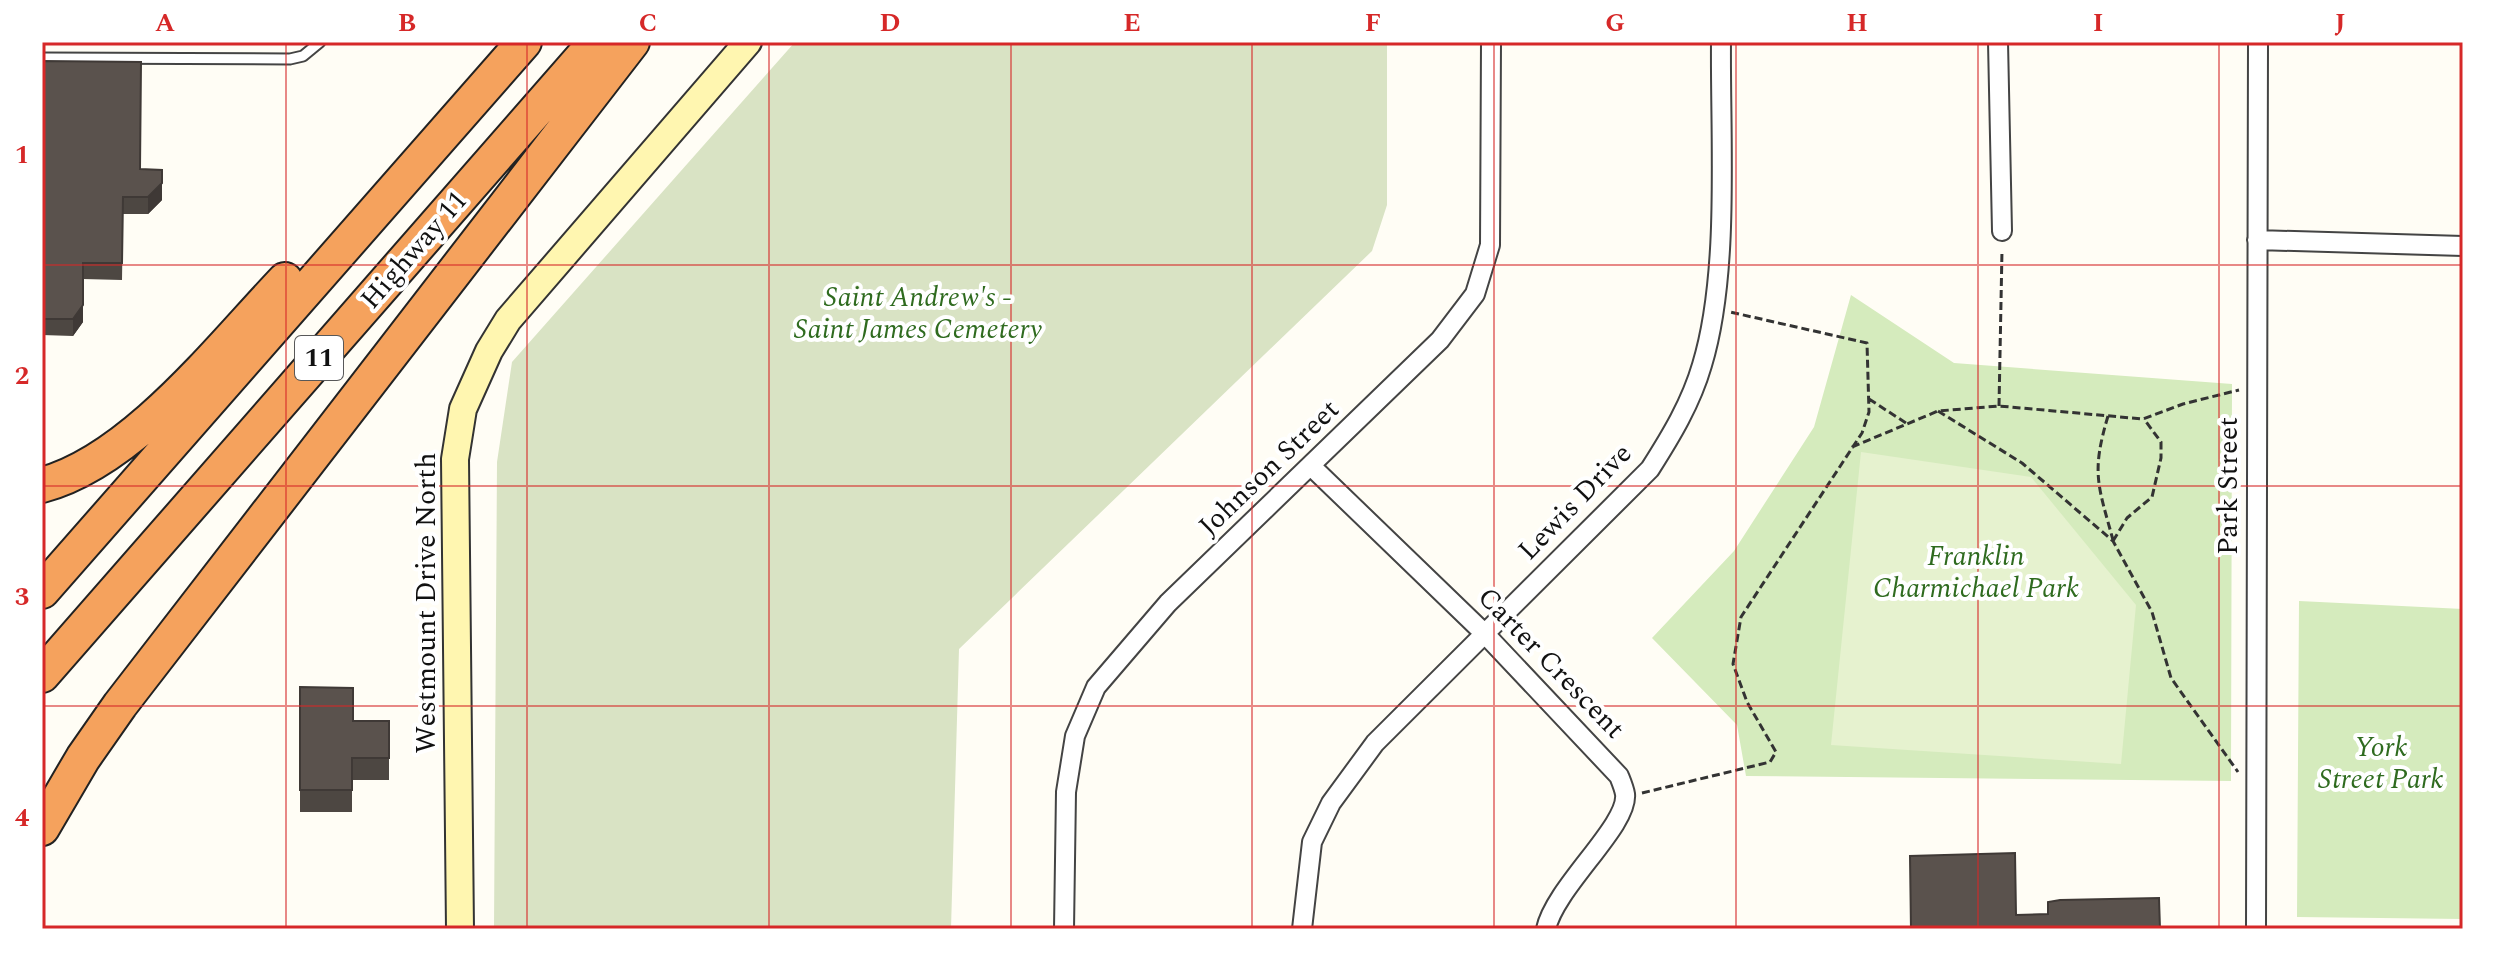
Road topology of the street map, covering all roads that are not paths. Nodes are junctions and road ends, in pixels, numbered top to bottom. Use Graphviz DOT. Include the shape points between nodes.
graph roads {
  1 [pos="320,42"];
  2 [pos="524,42"];
  3 [pos="596,42"];
  4 [pos="632,42"];
  5 [pos="748,42"];
  6 [pos="1491,42"];
  7 [pos="1721,42"];
  8 [pos="1998,42"];
  9 [pos="2258,42"];
  10 [pos="42,58"];
  11 [pos="414,166"];
  12 [pos="2002,231"];
  13 [pos="2257,240"];
  14 [pos="2463,246"];
  15 [pos="1312,467"];
  16 [pos="42,485"];
  17 [pos="42,591"];
  18 [pos="1485,634"];
  19 [pos="42,675"];
  20 [pos="42,828"];
  21 [pos="460,929"];
  22 [pos="1064,929"];
  23 [pos="1302,929"];
  24 [pos="1546,929"];
  25 [pos="2256,929"];
  1 -- 10 [label="lane" via="290,59"];
  2 -- 11 [label="highway, Highway 11 / 11"];
  3 -- 19 [label="highway, Highway 11 / 11"];
  4 -- 20 [label="highway" via="120,705"];
  5 -- 21 [label="street, Westmount Drive North" via="508,320 463,409 454,497"];
  6 -- 15 [label="street, Johnson Street" via="1490,245 1475,294 1440,340"];
  7 -- 18 [label="street, Lewis Drive" via="1715,309 1681,420 1650,469"];
  8 -- 12 [label="street"];
  9 -- 13 [label="street, Park Street"];
  11 -- 16 [label="highway" via="349,214 152,418 109,454"];
  11 -- 17 [label="highway, Highway 11 / 11"];
  13 -- 14 [label="street"];
  13 -- 25 [label="street, Park Street"];
  15 -- 18 [label="street, Carter Crescent"];
  15 -- 22 [label="street, Johnson Street" via="1168,603 1096,687 1075,736 1066,792"];
  18 -- 23 [label="street, Lewis Drive" via="1375,743 1331,803 1312,842"];
  18 -- 24 [label="street, Carter Crescent" via="1605,758 1626,796 1609,834 1576,872"];
}
